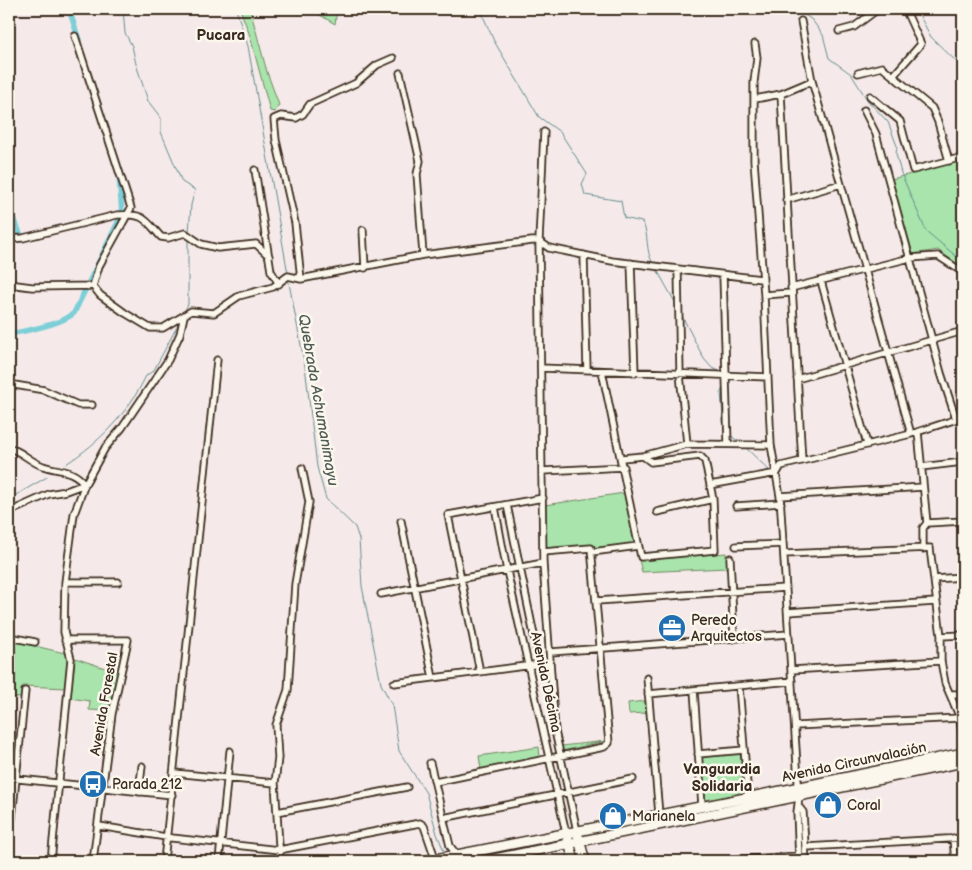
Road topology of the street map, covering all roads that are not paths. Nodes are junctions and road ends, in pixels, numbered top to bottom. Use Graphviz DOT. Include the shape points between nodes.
graph roads {
  1 [pos="878,9"];
  2 [pos="905,9"];
  3 [pos="801,21"];
  4 [pos="839,31"];
  5 [pos="76,36"];
  6 [pos="755,44"];
  7 [pos="394,58"];
  8 [pos="400,73"];
  9 [pos="858,73"];
  10 [pos="894,76"];
  11 [pos="812,81"];
  12 [pos="781,94"];
  13 [pos="870,96"];
  14 [pos="755,99"];
  15 [pos="864,110"];
  16 [pos="544,132"];
  17 [pos="963,157"];
  18 [pos="949,161"];
  19 [pos="255,170"];
  20 [pos="841,184"];
  21 [pos="786,200"];
  22 [pos="129,214"];
  23 [pos="363,230"];
  24 [pos="9,239"];
  25 [pos="539,241"];
  26 [pos="584,255"];
  27 [pos="269,256"];
  28 [pos="423,256"];
  29 [pos="910,258"];
  30 [pos="631,263"];
  31 [pos="365,268"];
  32 [pos="678,270"];
  33 [pos="866,270"];
  34 [pos="723,276"];
  35 [pos="963,278"];
  36 [pos="762,279"];
  37 [pos="300,280"];
  38 [pos="821,281"];
  39 [pos="9,284"];
  40 [pos="279,284"];
  41 [pos="93,286"];
  42 [pos="791,290"];
  43 [pos="764,295"];
  44 [pos="184,316"];
  45 [pos="963,331"];
  46 [pos="932,340"];
  47 [pos="889,353"];
  48 [pos="217,360"];
  49 [pos="844,365"];
  50 [pos="541,368"];
  51 [pos="587,370"];
  52 [pos="602,371"];
  53 [pos="635,373"];
  54 [pos="680,374"];
  55 [pos="727,376"];
  56 [pos="768,377"];
  57 [pos="797,379"];
  58 [pos="9,384"];
  59 [pos="92,405"];
  60 [pos="963,417"];
  61 [pos="956,419"];
  62 [pos="918,432"];
  63 [pos="911,434"];
  64 [pos="687,444"];
  65 [pos="728,444"];
  66 [pos="867,444"];
  67 [pos="771,445"];
  68 [pos="9,448"];
  69 [pos="643,456"];
  70 [pos="622,458"];
  71 [pos="802,462"];
  72 [pos="963,462"];
  73 [pos="921,466"];
  74 [pos="624,467"];
  75 [pos="302,468"];
  76 [pos="543,471"];
  77 [pos="777,473"];
  78 [pos="85,484"];
  79 [pos="710,485"];
  80 [pos="923,487"];
  81 [pos="780,496"];
  82 [pos="543,498"];
  83 [pos="713,499"];
  84 [pos="781,503"];
  85 [pos="507,505"];
  86 [pos="736,506"];
  87 [pos="495,507"];
  88 [pos="9,512"];
  89 [pos="657,512"];
  90 [pos="401,521"];
  91 [pos="963,521"];
  92 [pos="927,523"];
  93 [pos="783,544"];
  94 [pos="638,546"];
  95 [pos="736,546"];
  96 [pos="924,549"];
  97 [pos="543,552"];
  98 [pos="592,552"];
  99 [pos="784,554"];
  100 [pos="730,558"];
  101 [pos="543,563"];
  102 [pos="520,569"];
  103 [pos="507,571"];
  104 [pos="934,578"];
  105 [pos="963,578"];
  106 [pos="461,579"];
  107 [pos="65,582"];
  108 [pos="118,582"];
  109 [pos="786,588"];
  110 [pos="416,589"];
  111 [pos="732,592"];
  112 [pos="381,594"];
  113 [pos="597,602"];
  114 [pos="935,602"];
  115 [pos="788,612"];
  116 [pos="789,634"];
  117 [pos="963,635"];
  118 [pos="941,636"];
  119 [pos="9,637"];
  120 [pos="734,638"];
  121 [pos="65,640"];
  122 [pos="35,642"];
  123 [pos="600,648"];
  124 [pos="551,652"];
  125 [pos="940,661"];
  126 [pos="549,663"];
  127 [pos="540,664"];
  128 [pos="529,666"];
  129 [pos="791,670"];
  130 [pos="480,672"];
  131 [pos="433,678"];
  132 [pos="647,678"];
  133 [pos="792,681"];
  134 [pos="394,683"];
  135 [pos="739,686"];
  136 [pos="694,690"];
  137 [pos="25,691"];
  138 [pos="648,694"];
  139 [pos="950,694"];
  140 [pos="963,694"];
  141 [pos="960,718"];
  142 [pos="795,726"];
  143 [pos="963,740"];
  144 [pos="744,750"];
  145 [pos="230,751"];
  146 [pos="963,753"];
  147 [pos="698,754"];
  148 [pos="560,756"];
  149 [pos="548,759"];
  150 [pos="963,762"];
  151 [pos="430,763"];
  152 [pos="142,766"];
  153 [pos="174,773"];
  154 [pos="12,778"];
  155 [pos="633,779"];
  156 [pos="227,780"];
  157 [pos="59,782"];
  158 [pos="435,782"];
  159 [pos="275,783"];
  160 [pos="103,786"];
  161 [pos="407,787"];
  162 [pos="139,792"];
  163 [pos="568,793"];
  164 [pos="557,795"];
  165 [pos="172,796"];
  166 [pos="748,797"];
  167 [pos="799,797"];
  168 [pos="702,806"];
  169 [pos="278,812"];
  170 [pos="659,814"];
  171 [pos="443,818"];
  172 [pos="99,826"];
  173 [pos="577,831"];
  174 [pos="566,833"];
  175 [pos="167,836"];
  176 [pos="953,838"];
  177 [pos="963,838"];
  178 [pos="580,842"];
  179 [pos="221,844"];
  180 [pos="570,844"];
  181 [pos="9,846"];
  182 [pos="806,847"];
  183 [pos="280,850"];
  184 [pos="455,855"];
  185 [pos="799,859"];
  186 [pos="435,860"];
  187 [pos="51,861"];
  188 [pos="93,861"];
  189 [pos="164,861"];
  190 [pos="219,861"];
  191 [pos="280,861"];
  192 [pos="485,861"];
  193 [pos="574,861"];
  194 [pos="585,861"];
  195 [pos="714,861"];
  196 [pos="726,861"];
  197 [pos="806,861"];
  198 [pos="955,861"];
  1 -- 4 [label="street" via="854,27"];
  2 -- 10 [label="street" via="921,44"];
  3 -- 11 [label="street"];
  5 -- 22 [label="street" via="131,208"];
  6 -- 14 [label="street"];
  7 -- 37 [label="street" via="376,65 356,83 310,104 296,118 280,116 274,119 294,223"];
  8 -- 28 [label="street" via="420,160 417,174"];
  9 -- 10 [label="street" via="882,67"];
  10 -- 18 [label="street" via="932,108"];
  11 -- 12 [label="street"];
  11 -- 20 [label="street"];
  12 -- 14 [label="street"];
  12 -- 21 [label="street"];
  13 -- 18 [label="street" via="900,121 913,170"];
  14 -- 36 [label="street" via="753,153"];
  15 -- 29 [label="street" via="876,134"];
  16 -- 25 [label="street, Avenida Décima"];
  17 -- 18 [label="street"];
  19 -- 27 [label="street"];
  20 -- 21 [label="street"];
  20 -- 33 [label="street"];
  21 -- 42 [label="street"];
  22 -- 24 [label="street"];
  22 -- 27 [label="street" via="149,221 161,237 185,233 202,244 218,248 256,244"];
  22 -- 41 [label="street" via="99,266"];
  23 -- 31 [label="street"];
  25 -- 26 [label="street" via="548,248"];
  25 -- 28 [label="street"];
  25 -- 50 [label="street, Avenida Décima"];
  26 -- 30 [label="street"];
  26 -- 51 [label="street"];
  27 -- 40 [label="street" via="271,271"];
  28 -- 31 [label="street"];
  29 -- 33 [label="street"];
  29 -- 35 [label="street" via="938,256 961,271"];
  29 -- 46 [label="street"];
  30 -- 32 [label="street"];
  30 -- 53 [label="street"];
  31 -- 37 [label="street"];
  32 -- 34 [label="street"];
  32 -- 54 [label="street"];
  33 -- 38 [label="street"];
  33 -- 47 [label="street"];
  34 -- 36 [label="street"];
  34 -- 55 [label="street"];
  36 -- 43 [label="street"];
  37 -- 40 [label="street" via="288,276"];
  38 -- 42 [label="street"];
  38 -- 49 [label="street"];
  39 -- 41 [label="street"];
  40 -- 44 [label="street" via="240,296 214,313 192,311"];
  41 -- 44 [label="street" via="106,299 150,328 163,328"];
  42 -- 43 [label="street"];
  42 -- 57 [label="street"];
  43 -- 56 [label="street"];
  44 -- 78 [label="street" via="168,360 105,448"];
  45 -- 46 [label="street"];
  46 -- 47 [label="street"];
  46 -- 61 [label="street"];
  47 -- 49 [label="street"];
  47 -- 63 [label="street"];
  48 -- 153 [label="street"];
  49 -- 57 [label="street"];
  49 -- 66 [label="street"];
  50 -- 51 [label="street"];
  50 -- 76 [label="street, Avenida Décima"];
  51 -- 52 [label="street"];
  52 -- 53 [label="street"];
  52 -- 70 [label="street"];
  53 -- 54 [label="street"];
  54 -- 55 [label="street"];
  54 -- 64 [label="street"];
  55 -- 56 [label="street"];
  55 -- 65 [label="street"];
  56 -- 67 [label="street"];
  57 -- 71 [label="street"];
  58 -- 59 [label="street" via="44,390 78,405"];
  60 -- 61 [label="street"];
  61 -- 62 [label="street"];
  62 -- 63 [label="street"];
  62 -- 73 [label="street"];
  63 -- 66 [label="street"];
  64 -- 65 [label="street"];
  64 -- 69 [label="street"];
  65 -- 67 [label="street"];
  66 -- 71 [label="street"];
  67 -- 77 [label="street"];
  68 -- 78 [label="street" via="18,450 42,466 76,473"];
  69 -- 70 [label="street"];
  69 -- 79 [label="street" via="651,462 700,456 705,460"];
  70 -- 74 [label="street"];
  71 -- 77 [label="street" via="781,466"];
  72 -- 73 [label="street"];
  73 -- 80 [label="street"];
  74 -- 76 [label="street"];
  74 -- 94 [label="street"];
  75 -- 159 [label="street" via="309,502 295,584 288,690 276,725 278,758"];
  76 -- 82 [label="street, Avenida Décima"];
  77 -- 79 [label="street"];
  77 -- 81 [label="street"];
  78 -- 88 [label="street" via="49,494"];
  78 -- 107 [label="street" via="74,514"];
  79 -- 83 [label="street"];
  80 -- 81 [label="street"];
  80 -- 92 [label="street"];
  81 -- 84 [label="street"];
  82 -- 85 [label="street"];
  82 -- 97 [label="street, Avenida Décima"];
  83 -- 89 [label="street"];
  83 -- 94 [label="street" via="715,550 641,557"];
  84 -- 86 [label="street"];
  84 -- 93 [label="street"];
  85 -- 87 [label="street"];
  85 -- 102 [label="street, Avenida Décima"];
  87 -- 103 [label="street, Avenida Décima"];
  87 -- 106 [label="street" via="448,515"];
  90 -- 110 [label="street"];
  91 -- 92 [label="street"];
  92 -- 96 [label="street" via="923,528"];
  93 -- 95 [label="street"];
  93 -- 99 [label="street"];
  94 -- 98 [label="street"];
  96 -- 99 [label="street"];
  96 -- 104 [label="street" via="930,548"];
  97 -- 98 [label="street" via="591,548"];
  97 -- 101 [label="street, Avenida Décima"];
  98 -- 113 [label="street"];
  99 -- 109 [label="street"];
  100 -- 111 [label="street"];
  101 -- 102 [label="street"];
  101 -- 124 [label="street, Avenida Décima"];
  102 -- 103 [label="street"];
  102 -- 127 [label="street, Avenida Décima"];
  103 -- 106 [label="street"];
  103 -- 128 [label="street, Avenida Décima"];
  104 -- 105 [label="street"];
  104 -- 114 [label="street"];
  106 -- 110 [label="street"];
  106 -- 130 [label="street"];
  107 -- 108 [label="street"];
  107 -- 121 [label="street"];
  109 -- 111 [label="street"];
  109 -- 115 [label="street"];
  110 -- 112 [label="street"];
  110 -- 131 [label="street"];
  111 -- 113 [label="street"];
  111 -- 120 [label="street"];
  113 -- 123 [label="street"];
  114 -- 115 [label="street"];
  114 -- 118 [label="street"];
  115 -- 116 [label="street"];
  116 -- 120 [label="street"];
  116 -- 129 [label="street"];
  117 -- 118 [label="street"];
  118 -- 125 [label="street"];
  119 -- 122 [label="street"];
  120 -- 123 [label="street"];
  121 -- 157 [label="street" via="72,659"];
  121 -- 160 [label="street, Avenida Forestal" via="128,640 112,714"];
  123 -- 124 [label="street"];
  123 -- 148 [label="street" via="609,743"];
  124 -- 126 [label="street, Avenida Décima"];
  125 -- 129 [label="street"];
  125 -- 139 [label="street" via="944,683"];
  126 -- 127 [label="street"];
  126 -- 148 [label="street, Avenida Décima"];
  127 -- 128 [label="street"];
  128 -- 130 [label="street"];
  128 -- 149 [label="street, Avenida Décima"];
  129 -- 133 [label="street"];
  130 -- 131 [label="street"];
  131 -- 134 [label="street"];
  132 -- 138 [label="street"];
  133 -- 135 [label="street"];
  133 -- 142 [label="street"];
  135 -- 136 [label="street"];
  135 -- 144 [label="street"];
  136 -- 138 [label="street"];
  136 -- 147 [label="street"];
  137 -- 154 [label="street"];
  138 -- 170 [label="street"];
  139 -- 140 [label="street"];
  139 -- 141 [label="street"];
  141 -- 142 [label="street"];
  141 -- 143 [label="street"];
  142 -- 167 [label="street"];
  144 -- 147 [label="street"];
  144 -- 166 [label="street"];
  145 -- 156 [label="street"];
  146 -- 167 [label="main road, Avenida Circunvalación"];
  147 -- 168 [label="street"];
  148 -- 149 [label="street"];
  148 -- 163 [label="street, Avenida Décima"];
  149 -- 158 [label="street"];
  149 -- 164 [label="street, Avenida Décima"];
  150 -- 167 [label="main road, Avenida Circunvalación"];
  151 -- 158 [label="street"];
  152 -- 162 [label="street"];
  153 -- 156 [label="street"];
  153 -- 165 [label="street"];
  154 -- 157 [label="street"];
  154 -- 181 [label="street"];
  155 -- 163 [label="street"];
  156 -- 159 [label="street"];
  156 -- 179 [label="street"];
  157 -- 160 [label="street"];
  157 -- 187 [label="street"];
  158 -- 171 [label="street"];
  159 -- 169 [label="street"];
  160 -- 162 [label="street"];
  160 -- 172 [label="street, Avenida Forestal"];
  161 -- 169 [label="street"];
  162 -- 165 [label="street"];
  163 -- 164 [label="street"];
  163 -- 173 [label="street, Avenida Décima"];
  164 -- 171 [label="street"];
  164 -- 174 [label="street, Avenida Décima"];
  165 -- 175 [label="street"];
  166 -- 167 [label="main road, Avenida Circunvalación"];
  166 -- 168 [label="main road, Avenida Circunvalación"];
  167 -- 178 [label="main road, Avenida Circunvalación"];
  167 -- 182 [label="street"];
  167 -- 185 [label="street"];
  168 -- 170 [label="main road, Avenida Circunvalación"];
  169 -- 183 [label="street"];
  170 -- 173 [label="main road, Avenida Circunvalación"];
  171 -- 184 [label="street"];
  172 -- 175 [label="street"];
  172 -- 188 [label="street, Avenida Forestal"];
  173 -- 174 [label="main road, Avenida Circunvalación"];
  173 -- 178 [label="main road, Avenida Décima"];
  174 -- 180 [label="main road, Avenida Décima"];
  174 -- 184 [label="main road, Avenida Circunvalación"];
  175 -- 179 [label="street"];
  175 -- 189 [label="street"];
  176 -- 177 [label="street"];
  176 -- 182 [label="street"];
  176 -- 198 [label="street"];
  178 -- 180 [label="main road, Avenida Circunvalación"];
  178 -- 194 [label="main road, Avenida Décima"];
  179 -- 183 [label="street"];
  179 -- 190 [label="street"];
  180 -- 192 [label="main road, Avenida Circunvalación"];
  180 -- 193 [label="main road, Avenida Décima"];
  182 -- 197 [label="street"];
  183 -- 186 [label="street" via="420,823 424,826"];
  183 -- 191 [label="street"];
  184 -- 186 [label="main road, Avenida Circunvalación"];
  185 -- 196 [label="street"];
  195 -- 196 [label="street"];
}
